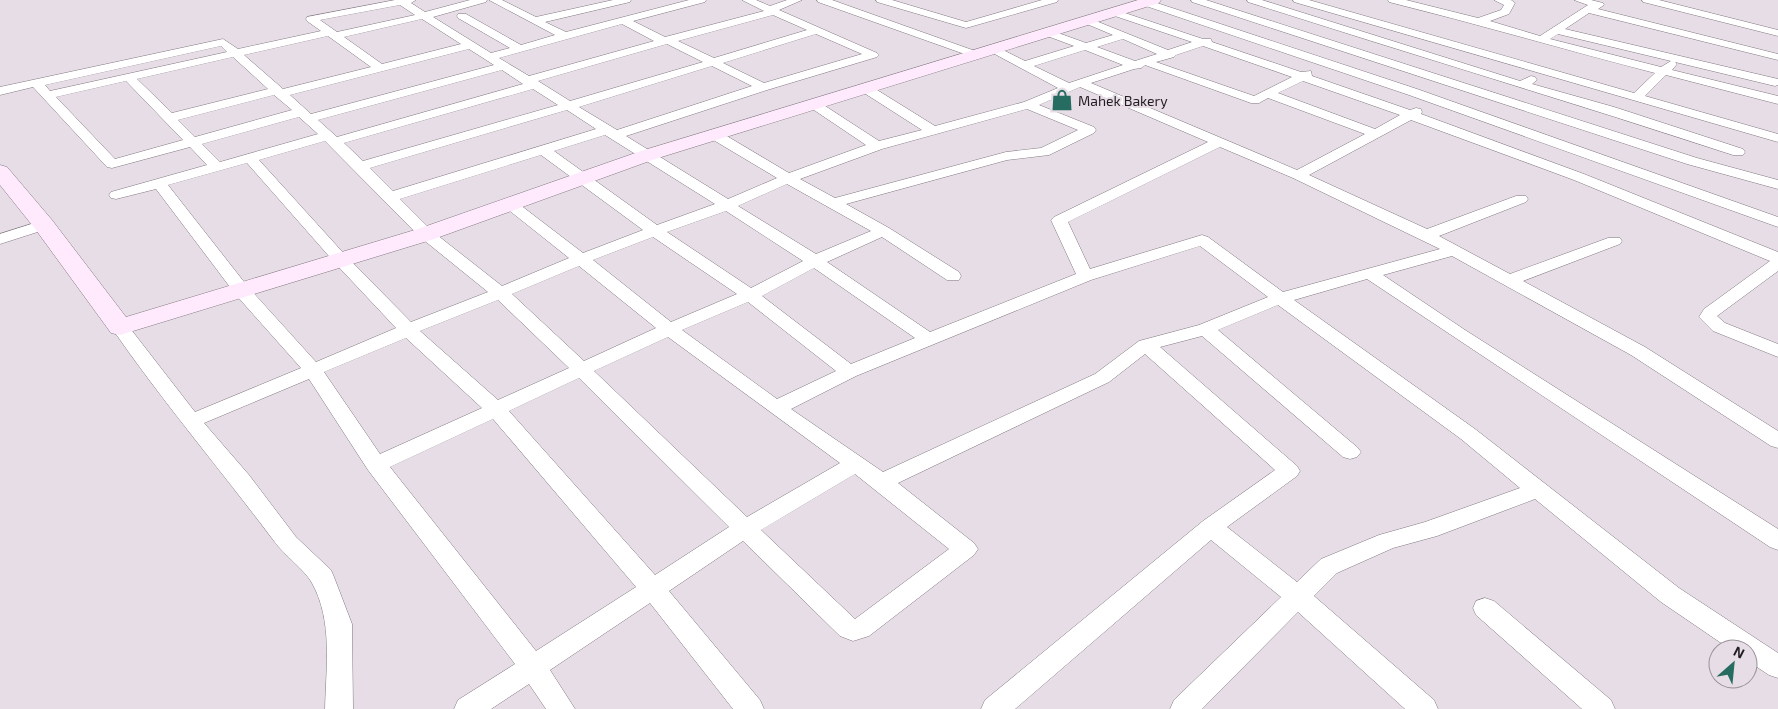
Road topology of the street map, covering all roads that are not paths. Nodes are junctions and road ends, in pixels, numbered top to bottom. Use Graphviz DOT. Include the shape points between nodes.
graph roads {
  1 [pos="482,0"];
  2 [pos="494,0"];
  3 [pos="626,0"];
  4 [pos="700,0"];
  5 [pos="747,0"];
  6 [pos="797,0"];
  7 [pos="822,0"];
  8 [pos="881,0"];
  9 [pos="1053,0"];
  10 [pos="1196,0"];
  11 [pos="1252,0"];
  12 [pos="1298,0"];
  13 [pos="1393,0"];
  14 [pos="1499,0"];
  15 [pos="1579,0"];
  16 [pos="1610,0"];
  17 [pos="1647,0"];
  18 [pos="406,1"];
  19 [pos="1149,1"];
  20 [pos="566,2"];
  21 [pos="1598,5"];
  22 [pos="1588,9"];
  23 [pos="579,10"];
  24 [pos="772,11"];
  25 [pos="1113,12"];
  26 [pos="423,16"];
  27 [pos="462,16"];
  28 [pos="622,20"];
  29 [pos="1086,20"];
  30 [pos="1479,21"];
  31 [pos="534,22"];
  32 [pos="1263,23"];
  33 [pos="1556,30"];
  34 [pos="816,31"];
  35 [pos="1046,32"];
  36 [pos="1234,32"];
  37 [pos="1778,33"];
  38 [pos="332,34"];
  39 [pos="564,36"];
  40 [pos="1122,36"];
  41 [pos="1703,38"];
  42 [pos="665,40"];
  43 [pos="1541,40"];
  44 [pos="1204,42"];
  45 [pos="470,45"];
  46 [pos="1087,47"];
  47 [pos="520,49"];
  48 [pos="983,51"];
  49 [pos="234,52"];
  50 [pos="1362,54"];
  51 [pos="1170,55"];
  52 [pos="489,57"];
  53 [pos="1678,57"];
  54 [pos="1778,57"];
  55 [pos="713,61"];
  56 [pos="1023,64"];
  57 [pos="1142,64"];
  58 [pos="1328,64"];
  59 [pos="503,66"];
  60 [pos="380,68"];
  61 [pos="1665,70"];
  62 [pos="1548,72"];
  63 [pos="129,77"];
  64 [pos="1301,77"];
  65 [pos="1775,82"];
  66 [pos="36,83"];
  67 [pos="529,83"];
  68 [pos="1521,84"];
  69 [pos="1074,86"];
  70 [pos="763,87"];
  71 [pos="866,88"];
  72 [pos="0,92"];
  73 [pos="278,92"];
  74 [pos="1268,94"];
  75 [pos="49,96"];
  76 [pos="1634,97"];
  77 [pos="1255,100"];
  78 [pos="1778,100"];
  79 [pos="1439,102"];
  80 [pos="1028,104"];
  81 [pos="815,105"];
  82 [pos="568,106"];
  83 [pos="1241,106"];
  84 [pos="1608,110"];
  85 [pos="1408,115"];
  86 [pos="305,116"];
  87 [pos="169,118"];
  88 [pos="932,130"];
  89 [pos="611,133"];
  90 [pos="1377,134"];
  91 [pos="715,135"];
  92 [pos="1778,138"];
  93 [pos="331,139"];
  94 [pos="1219,142"];
  95 [pos="193,143"];
  96 [pos="877,146"];
  97 [pos="544,150"];
  98 [pos="1738,152"];
  99 [pos="648,155"];
  100 [pos="250,158"];
  101 [pos="360,166"];
  102 [pos="217,167"];
  103 [pos="1298,175"];
  104 [pos="582,178"];
  105 [pos="788,178"];
  106 [pos="3,181"];
  107 [pos="159,183"];
  108 [pos="1778,185"];
  109 [pos="116,195"];
  110 [pos="390,197"];
  111 [pos="1521,199"];
  112 [pos="834,203"];
  113 [pos="510,204"];
  114 [pos="727,205"];
  115 [pos="1778,222"];
  116 [pos="44,225"];
  117 [pos="655,231"];
  118 [pos="883,231"];
  119 [pos="426,234"];
  120 [pos="1426,236"];
  121 [pos="0,239"];
  122 [pos="1614,241"];
  123 [pos="1454,250"];
  124 [pos="1778,258"];
  125 [pos="581,259"];
  126 [pos="341,260"];
  127 [pos="815,261"];
  128 [pos="1778,263"];
  129 [pos="1370,273"];
  130 [pos="953,276"];
  131 [pos="1085,276"];
  132 [pos="1510,280"];
  133 [pos="242,291"];
  134 [pos="500,293"];
  135 [pos="750,295"];
  136 [pos="1280,298"];
  137 [pos="120,328"];
  138 [pos="669,329"];
  139 [pos="1205,329"];
  140 [pos="408,330"];
  141 [pos="928,339"];
  142 [pos="1146,345"];
  143 [pos="1778,351"];
  144 [pos="583,369"];
  145 [pos="313,370"];
  146 [pos="849,372"];
  147 [pos="776,408"];
  148 [pos="496,409"];
  149 [pos="191,421"];
  150 [pos="1777,439"];
  151 [pos="1350,452"];
  152 [pos="856,464"];
  153 [pos="376,465"];
  154 [pos="882,482"];
  155 [pos="1537,490"];
  156 [pos="1211,526"];
  157 [pos="744,529"];
  158 [pos="1778,541"];
  159 [pos="652,588"];
  160 [pos="1297,596"];
  161 [pos="1485,608"];
  162 [pos="532,666"];
  163 [pos="1778,667"];
  164 [pos="1186,708"];
  165 [pos="339,709"];
  166 [pos="468,709"];
  167 [pos="561,709"];
  168 [pos="750,709"];
  169 [pos="995,709"];
  170 [pos="1424,709"];
  171 [pos="1601,709"];
  1 -- 26 [label="street"];
  2 -- 31 [label="street"];
  3 -- 23 [label="street"];
  4 -- 28 [label="street"];
  5 -- 24 [label="street"];
  6 -- 24 [label="street"];
  7 -- 48 [label="street"];
  8 -- 9 [label="street" via="966,25"];
  10 -- 32 [label="street"];
  11 -- 68 [label="street"];
  12 -- 62 [label="street"];
  13 -- 30 [label="street"];
  14 -- 30 [label="street" via="1510,2 1505,12"];
  15 -- 21 [label="street"];
  16 -- 21 [label="street"];
  17 -- 37 [label="street"];
  18 -- 26 [label="street"];
  18 -- 38 [label="street" via="311,19"];
  19 -- 25 [label="street"];
  19 -- 36 [label="street"];
  20 -- 23 [label="street"];
  21 -- 22 [label="street"];
  22 -- 33 [label="street"];
  22 -- 41 [label="street"];
  23 -- 31 [label="street"];
  24 -- 34 [label="street"];
  24 -- 42 [label="street"];
  25 -- 29 [label="street"];
  25 -- 44 [label="street"];
  26 -- 38 [label="street"];
  26 -- 45 [label="street"];
  27 -- 47 [label="street"];
  28 -- 39 [label="street"];
  28 -- 42 [label="street"];
  29 -- 35 [label="street"];
  29 -- 40 [label="street"];
  30 -- 43 [label="street"];
  31 -- 39 [label="street"];
  32 -- 36 [label="street"];
  32 -- 50 [label="street"];
  33 -- 43 [label="street"];
  33 -- 53 [label="street"];
  34 -- 55 [label="street"];
  34 -- 70 [label="street" via="873,55"];
  35 -- 46 [label="street"];
  35 -- 48 [label="street"];
  36 -- 44 [label="street"];
  36 -- 58 [label="street"];
  38 -- 49 [label="street"];
  38 -- 60 [label="street"];
  39 -- 47 [label="street"];
  40 -- 46 [label="street"];
  40 -- 51 [label="street"];
  41 -- 53 [label="street"];
  41 -- 54 [label="street"];
  42 -- 55 [label="street"];
  42 -- 67 [label="street"];
  43 -- 61 [label="street"];
  44 -- 51 [label="street"];
  44 -- 64 [label="street"];
  45 -- 52 [label="street"];
  45 -- 60 [label="street"];
  46 -- 56 [label="street"];
  46 -- 57 [label="street"];
  47 -- 52 [label="street"];
  48 -- 56 [label="street"];
  48 -- 71 [label="street"];
  49 -- 63 [label="street"];
  49 -- 66 [label="street" via="223,42"];
  49 -- 73 [label="street"];
  50 -- 58 [label="street"];
  50 -- 108 [label="street" via="1692,161"];
  51 -- 57 [label="street"];
  52 -- 59 [label="street"];
  53 -- 61 [label="street"];
  53 -- 65 [label="street"];
  55 -- 70 [label="street"];
  55 -- 82 [label="street"];
  56 -- 69 [label="street"];
  57 -- 69 [label="street"];
  57 -- 77 [label="street"];
  58 -- 64 [label="street"];
  58 -- 79 [label="street"];
  59 -- 67 [label="street"];
  59 -- 86 [label="street"];
  60 -- 73 [label="street"];
  61 -- 76 [label="street"];
  61 -- 78 [label="street"];
  62 -- 68 [label="street"];
  62 -- 76 [label="street"];
  63 -- 75 [label="street"];
  63 -- 87 [label="street"];
  64 -- 74 [label="street"];
  64 -- 85 [label="street"];
  66 -- 72 [label="street"];
  66 -- 75 [label="street"];
  67 -- 82 [label="street"];
  67 -- 93 [label="street"];
  68 -- 84 [label="street"];
  69 -- 80 [label="street"];
  69 -- 94 [label="street"];
  70 -- 89 [label="street"];
  71 -- 81 [label="street"];
  71 -- 88 [label="street"];
  73 -- 86 [label="street"];
  73 -- 87 [label="street"];
  74 -- 77 [label="street"];
  74 -- 90 [label="street"];
  75 -- 95 [label="street" via="112,164"];
  76 -- 84 [label="street"];
  76 -- 92 [label="street"];
  77 -- 83 [label="street"];
  79 -- 85 [label="street"];
  79 -- 115 [label="street"];
  80 -- 88 [label="street"];
  80 -- 112 [label="street" via="1089,130 1044,152 1006,156"];
  81 -- 91 [label="street"];
  81 -- 96 [label="street"];
  82 -- 89 [label="street"];
  82 -- 101 [label="street"];
  84 -- 98 [label="street"];
  85 -- 90 [label="street"];
  85 -- 124 [label="street" via="1580,178"];
  86 -- 93 [label="street"];
  86 -- 95 [label="street"];
  87 -- 95 [label="street"];
  88 -- 96 [label="street"];
  89 -- 97 [label="street"];
  89 -- 99 [label="street"];
  90 -- 103 [label="street"];
  91 -- 99 [label="street"];
  91 -- 105 [label="street"];
  93 -- 100 [label="street"];
  93 -- 101 [label="street"];
  94 -- 103 [label="street"];
  94 -- 131 [label="street" via="1059,220"];
  95 -- 102 [label="street"];
  96 -- 105 [label="street"];
  97 -- 104 [label="street"];
  97 -- 110 [label="street"];
  99 -- 104 [label="street"];
  99 -- 114 [label="street"];
  100 -- 102 [label="street"];
  100 -- 126 [label="street"];
  101 -- 110 [label="street"];
  102 -- 107 [label="street"];
  103 -- 120 [label="street"];
  104 -- 113 [label="street"];
  104 -- 117 [label="street"];
  105 -- 112 [label="street"];
  105 -- 114 [label="street"];
  106 -- 116 [label="street"];
  107 -- 109 [label="street"];
  107 -- 133 [label="street"];
  110 -- 119 [label="street"];
  111 -- 120 [label="street"];
  112 -- 118 [label="street"];
  113 -- 119 [label="street"];
  113 -- 125 [label="street"];
  114 -- 117 [label="street"];
  114 -- 127 [label="street"];
  116 -- 121 [label="street"];
  116 -- 137 [label="street"];
  117 -- 125 [label="street"];
  117 -- 135 [label="street"];
  118 -- 127 [label="street"];
  118 -- 130 [label="street"];
  119 -- 126 [label="street"];
  119 -- 134 [label="street"];
  120 -- 123 [label="street"];
  122 -- 132 [label="street"];
  123 -- 129 [label="street"];
  123 -- 132 [label="street"];
  125 -- 134 [label="street"];
  125 -- 138 [label="street"];
  126 -- 133 [label="street"];
  126 -- 140 [label="street"];
  127 -- 135 [label="street"];
  127 -- 141 [label="street"];
  128 -- 143 [label="street" via="1708,317 1719,327"];
  129 -- 136 [label="street"];
  129 -- 158 [label="street"];
  131 -- 136 [label="street" via="1202,240"];
  131 -- 141 [label="street"];
  132 -- 150 [label="street" via="1638,351"];
  133 -- 137 [label="street"];
  133 -- 145 [label="street"];
  134 -- 140 [label="street"];
  134 -- 144 [label="street"];
  135 -- 138 [label="street"];
  135 -- 146 [label="street"];
  136 -- 139 [label="street"];
  136 -- 155 [label="street" via="1468,434"];
  137 -- 149 [label="street"];
  138 -- 144 [label="street"];
  138 -- 147 [label="street"];
  139 -- 142 [label="street"];
  139 -- 151 [label="street"];
  140 -- 145 [label="street"];
  140 -- 148 [label="street"];
  141 -- 146 [label="street"];
  142 -- 154 [label="street" via="1102,378"];
  142 -- 156 [label="street" via="1289,471"];
  144 -- 148 [label="street"];
  144 -- 157 [label="street"];
  145 -- 149 [label="street"];
  145 -- 153 [label="street"];
  146 -- 147 [label="street"];
  147 -- 152 [label="street"];
  148 -- 153 [label="street"];
  148 -- 159 [label="street"];
  149 -- 165 [label="street" via="288,543 322,577 339,624"];
  152 -- 154 [label="street"];
  152 -- 157 [label="street"];
  153 -- 162 [label="street"];
  154 -- 157 [label="street" via="966,548 856,630 850,629"];
  155 -- 160 [label="street" via="1429,530 1387,541 1328,566"];
  155 -- 163 [label="street" via="1670,595"];
  156 -- 160 [label="street"];
  156 -- 169 [label="street"];
  157 -- 159 [label="street"];
  159 -- 162 [label="street"];
  159 -- 168 [label="street"];
  160 -- 164 [label="street"];
  160 -- 170 [label="street"];
  161 -- 171 [label="street"];
  162 -- 166 [label="street"];
  162 -- 167 [label="street"];
}
